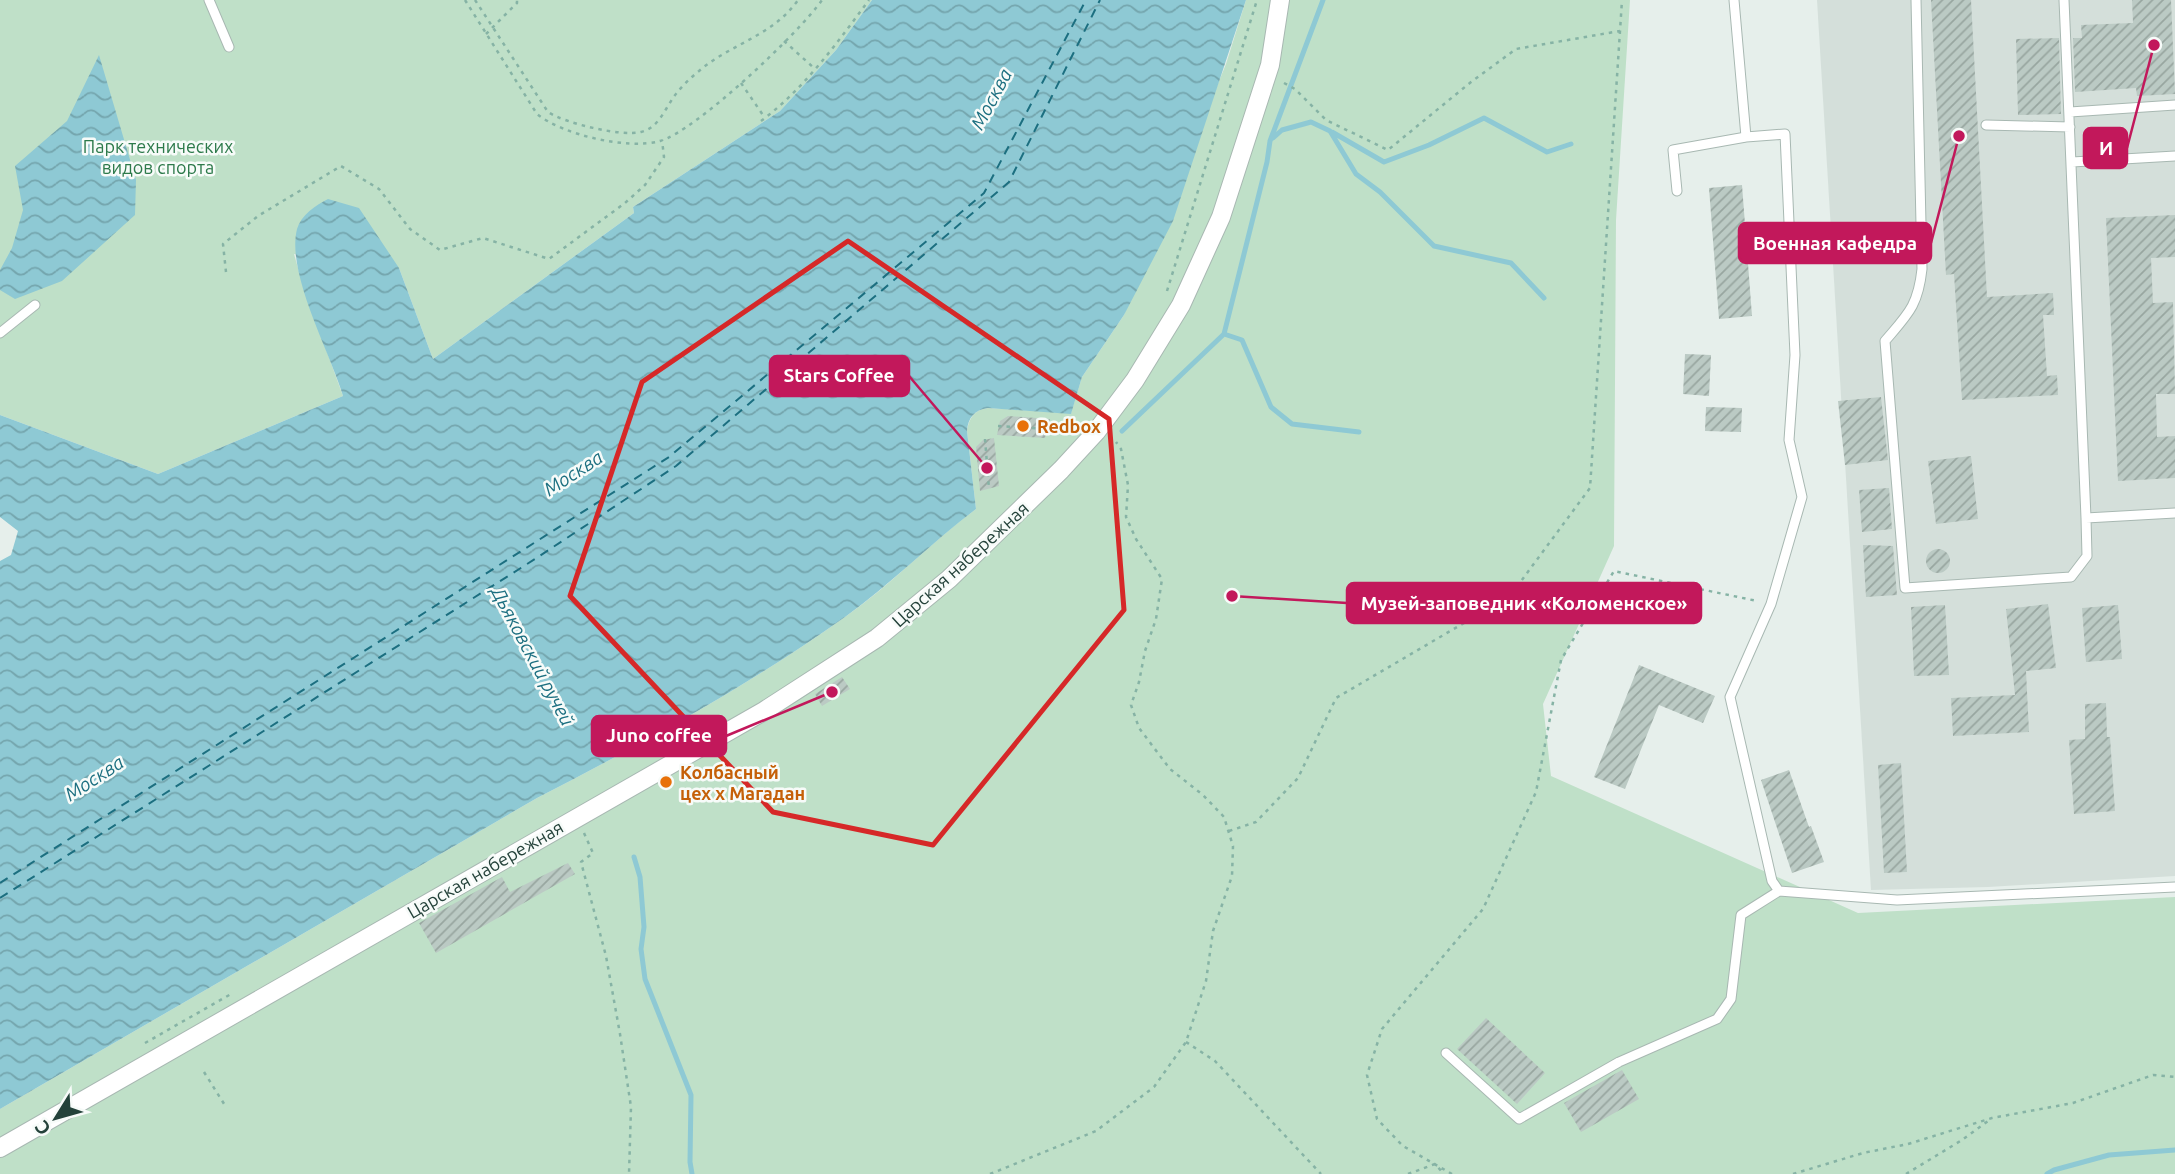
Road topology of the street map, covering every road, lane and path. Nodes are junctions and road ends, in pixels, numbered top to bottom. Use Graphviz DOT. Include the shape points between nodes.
graph roads {
  1 [pos="209,0"];
  2 [pos="465,0"];
  3 [pos="475,0"];
  4 [pos="517,0"];
  5 [pos="798,0"];
  6 [pos="822,0"];
  7 [pos="869,0"];
  8 [pos="1258,0"];
  9 [pos="1280,0"];
  10 [pos="1622,0"];
  11 [pos="1734,0"];
  12 [pos="1916,0"];
  13 [pos="2064,0"];
  14 [pos="493,28"];
  15 [pos="1620,30"];
  16 [pos="486,33"];
  17 [pos="784,41"];
  18 [pos="229,47"];
  19 [pos="814,68"];
  20 [pos="740,83"];
  21 [pos="1284,83"];
  22 [pos="2175,105"];
  23 [pos="2070,112"];
  24 [pos="765,118"];
  25 [pos="761,121"];
  26 [pos="1986,125"];
  27 [pos="2070,127"];
  28 [pos="1745,137"];
  29 [pos="662,140"];
  30 [pos="2175,156"];
  31 [pos="2072,162"];
  32 [pos="1676,191"];
  33 [pos="226,272"];
  34 [pos="1165,298"];
  35 [pos="35,305"];
  36 [pos="0,333"];
  37 [pos="998,426"];
  38 [pos="1048,429"];
  39 [pos="985,439"];
  40 [pos="1116,442"];
  41 [pos="989,489"];
  42 [pos="2175,513"];
  43 [pos="2086,518"];
  44 [pos="1771,604"];
  45 [pos="575,818"];
  46 [pos="1229,831"];
  47 [pos="2163,877"];
  48 [pos="2175,887"];
  49 [pos="2160,888"];
  50 [pos="1779,891"];
  51 [pos="233,993"];
  52 [pos="1185,1042"];
  53 [pos="140,1046"];
  54 [pos="1446,1053"];
  55 [pos="204,1072"];
  56 [pos="2175,1077"];
  57 [pos="226,1107"];
  58 [pos="1992,1118"];
  59 [pos="0,1148"];
  60 [pos="1436,1164"];
  61 [pos="629,1174"];
  62 [pos="990,1174"];
  63 [pos="1321,1174"];
  64 [pos="1408,1174"];
  65 [pos="1444,1174"];
  66 [pos="1452,1174"];
  67 [pos="1793,1174"];
  68 [pos="1906,1174"];
  1 -- 18 [label="lane"];
  2 -- 16 [label="path"];
  3 -- 14 [label="path"];
  4 -- 14 [label="path"];
  5 -- 14 [label="path" via="778,22 701,69 673,97 655,125 641,132 577,124 548,112"];
  6 -- 17 [label="path"];
  7 -- 19 [label="path"];
  8 -- 34 [label="path"];
  9 -- 45 [label="street, Царская набережная" via="1270,65 1221,217 1198,272 1159,344 1096,432 986,544 877,638 764,710"];
  10 -- 15 [label="path"];
  11 -- 28 [label="lane"];
  12 -- 43 [label="lane" via="1920,292 1885,341 1905,589 2071,577 2087,556"];
  13 -- 23 [label="lane"];
  14 -- 16 [label="path"];
  15 -- 21 [label="path" via="1516,49 1388,150 1326,120"];
  15 -- 46 [label="path" via="1590,488 1510,596 1336,698 1298,778 1256,822"];
  16 -- 29 [label="path" via="537,114 551,125 640,145"];
  17 -- 19 [label="path"];
  17 -- 20 [label="path"];
  19 -- 24 [label="path"];
  20 -- 24 [label="path"];
  20 -- 29 [label="path" via="683,130"];
  22 -- 23 [label="lane"];
  23 -- 27 [label="lane"];
  24 -- 25 [label="path"];
  26 -- 27 [label="lane"];
  27 -- 31 [label="lane"];
  28 -- 32 [label="lane" via="1673,150"];
  28 -- 44 [label="lane" via="1785,134 1795,355 1789,440 1802,497"];
  29 -- 33 [label="path" via="664,158 645,185 549,259 483,238 440,250 410,229 379,189 341,166 258,216 223,244"];
  30 -- 31 [label="lane"];
  31 -- 43 [label="lane"];
  35 -- 36 [label="lane"];
  37 -- 38 [label="path"];
  39 -- 41 [label="path"];
  40 -- 46 [label="path" via="1128,485 1126,517 1162,579 1156,619 1131,705 1139,728 1155,751 1224,817"];
  42 -- 43 [label="lane"];
  44 -- 50 [label="lane" via="1730,697 1772,881"];
  44 -- 60 [label="path" via="1614,570 1561,660 1536,792 1483,909 1382,1029 1367,1075 1377,1119 1403,1146"];
  45 -- 59 [label="street, Царская набережная"];
  45 -- 61 [label="path" via="593,853 581,862 606,956 620,1034 631,1107"];
  46 -- 52 [label="path" via="1232,876 1213,930 1206,981"];
  47 -- 49 [label="lane"];
  48 -- 49 [label="lane"];
  49 -- 50 [label="lane" via="1897,901"];
  50 -- 54 [label="lane" via="1741,915 1731,999 1717,1019 1619,1062 1519,1119"];
  51 -- 53 [label="path"];
  52 -- 62 [label="path" via="1154,1087 1096,1131"];
  52 -- 63 [label="path" via="1215,1061"];
  55 -- 57 [label="path"];
  56 -- 58 [label="path" via="2153,1075 2073,1103"];
  58 -- 67 [label="path"];
  58 -- 68 [label="path"];
  60 -- 64 [label="path"];
  60 -- 65 [label="path"];
  60 -- 66 [label="path"];
}
